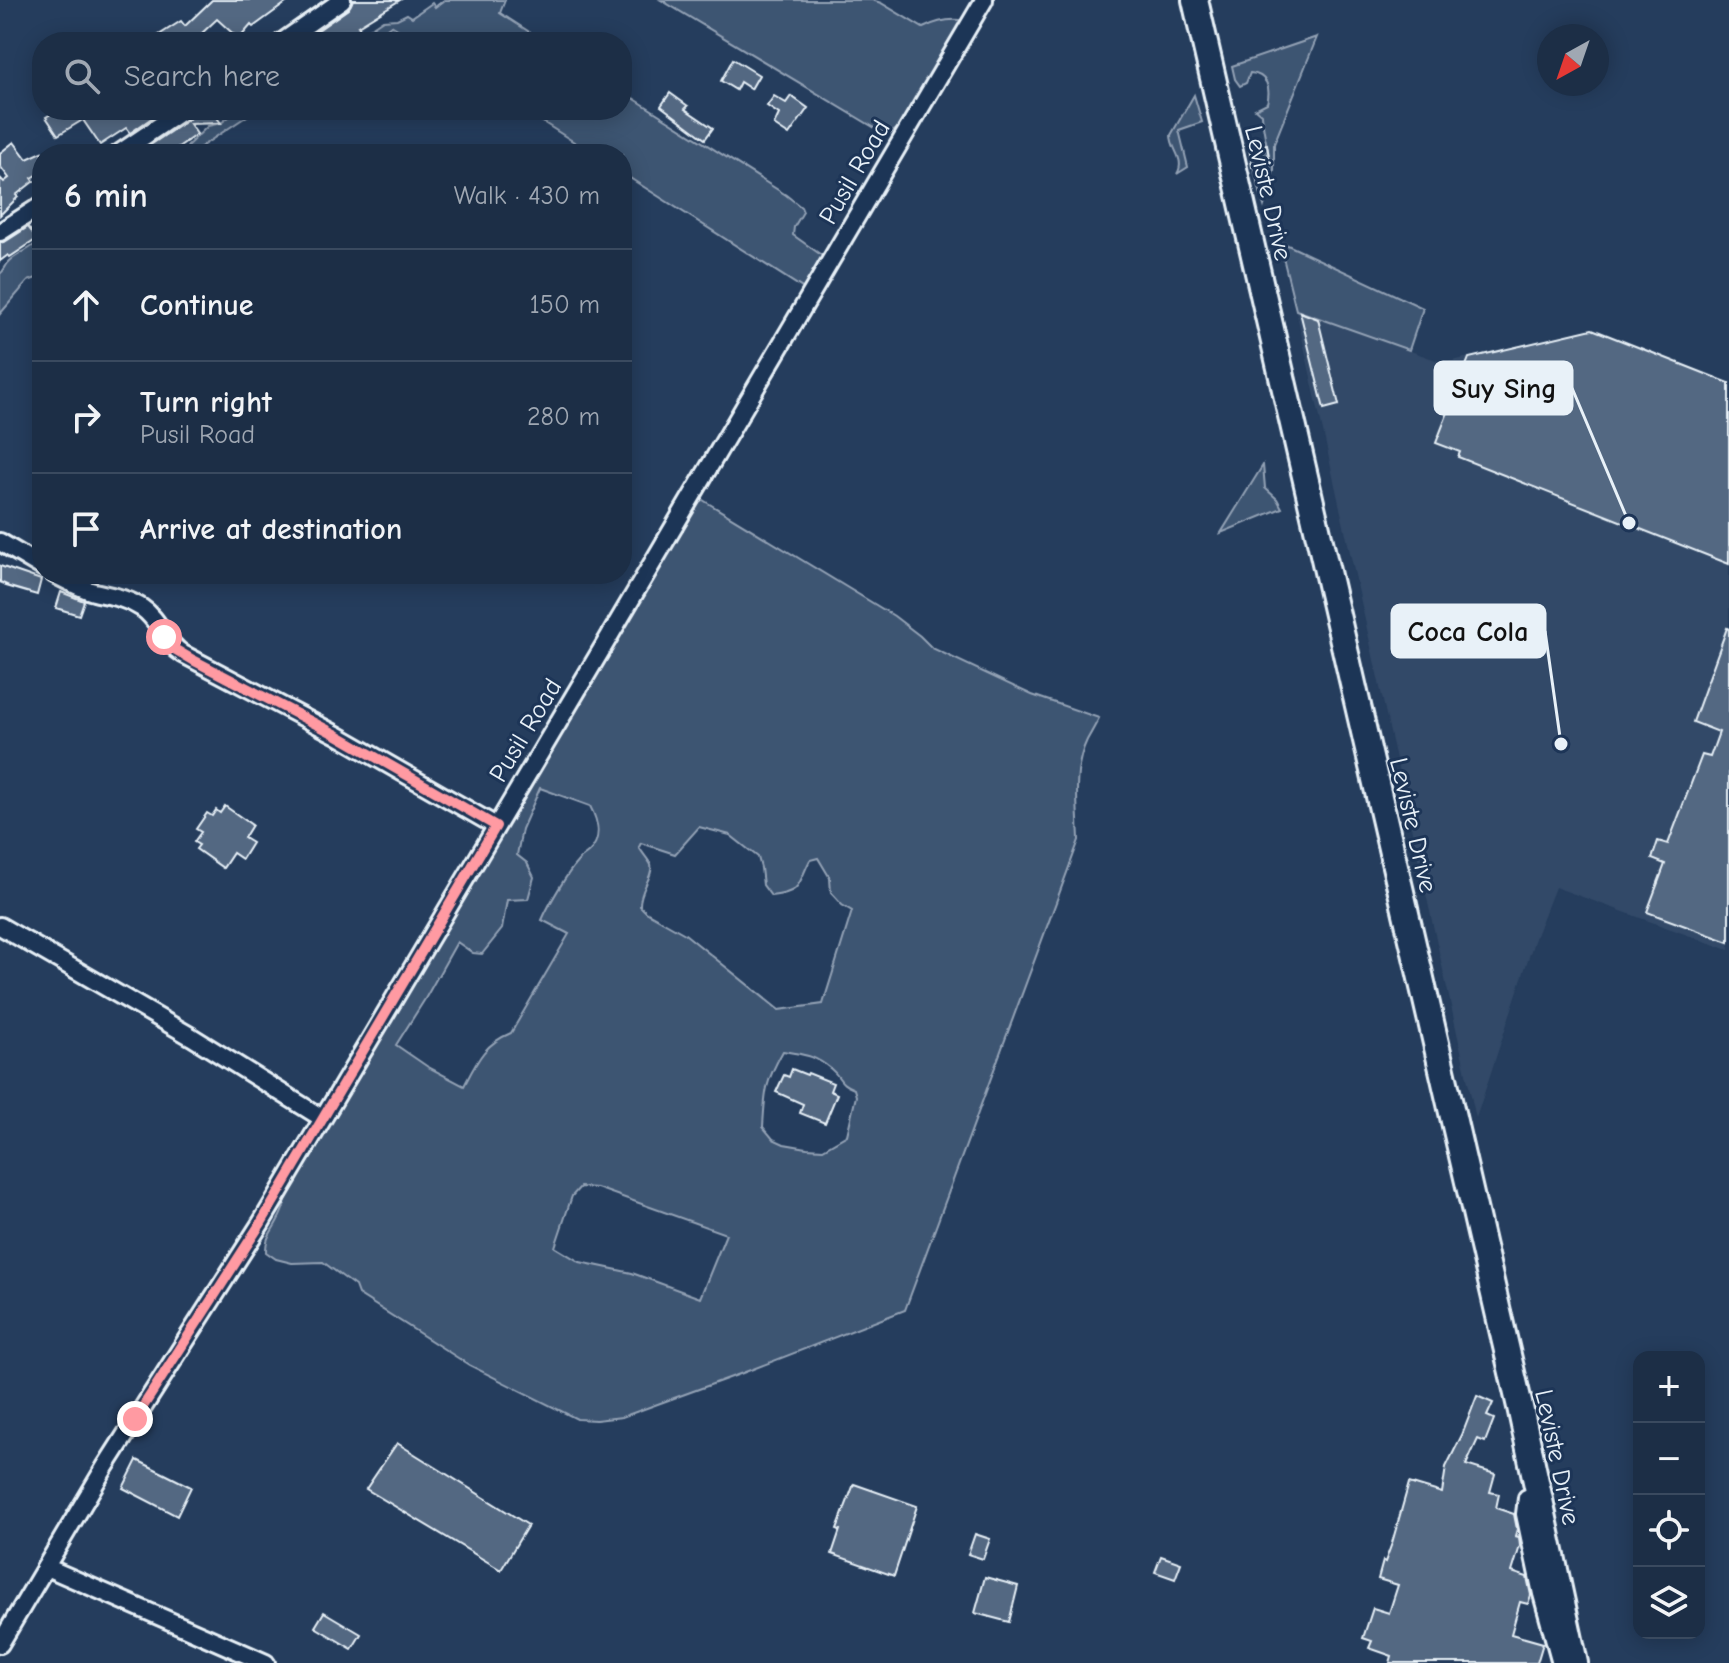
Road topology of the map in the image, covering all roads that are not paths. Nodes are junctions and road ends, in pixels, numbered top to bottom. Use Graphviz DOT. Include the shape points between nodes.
graph roads {
  1 [pos="342,0"];
  2 [pos="984,0"];
  3 [pos="1195,0"];
  4 [pos="296,32"];
  5 [pos="168,120"];
  6 [pos="133,144"];
  7 [pos="32,211"];
  8 [pos="0,232"];
  9 [pos="0,542"];
  10 [pos="32,561"];
  11 [pos="75,584"];
  12 [pos="496,826"];
  13 [pos="0,926"];
  14 [pos="322,1118"];
  15 [pos="1538,1493"];
  16 [pos="46,1567"];
  17 [pos="0,1644"];
  18 [pos="266,1663"];
  19 [pos="1561,1663"];
  20 [pos="1575,1663"];
  1 -- 4 [label="street"];
  2 -- 12 [label="street, Pusil Road"];
  3 -- 15 [label="main road, Leviste Drive"];
  5 -- 6 [label="street"];
  7 -- 8 [label="street"];
  9 -- 10 [label="street"];
  11 -- 12 [label="street" via="135,603 183,654"];
  12 -- 14 [label="street, Pusil Road"];
  13 -- 14 [label="street"];
  14 -- 16 [label="street, Pusil Road"];
  15 -- 19 [label="street" via="1527,1498 1525,1514"];
  15 -- 20 [label="main road, Leviste Drive"];
  16 -- 17 [label="street, Pusil Road"];
  16 -- 18 [label="street"];
}
